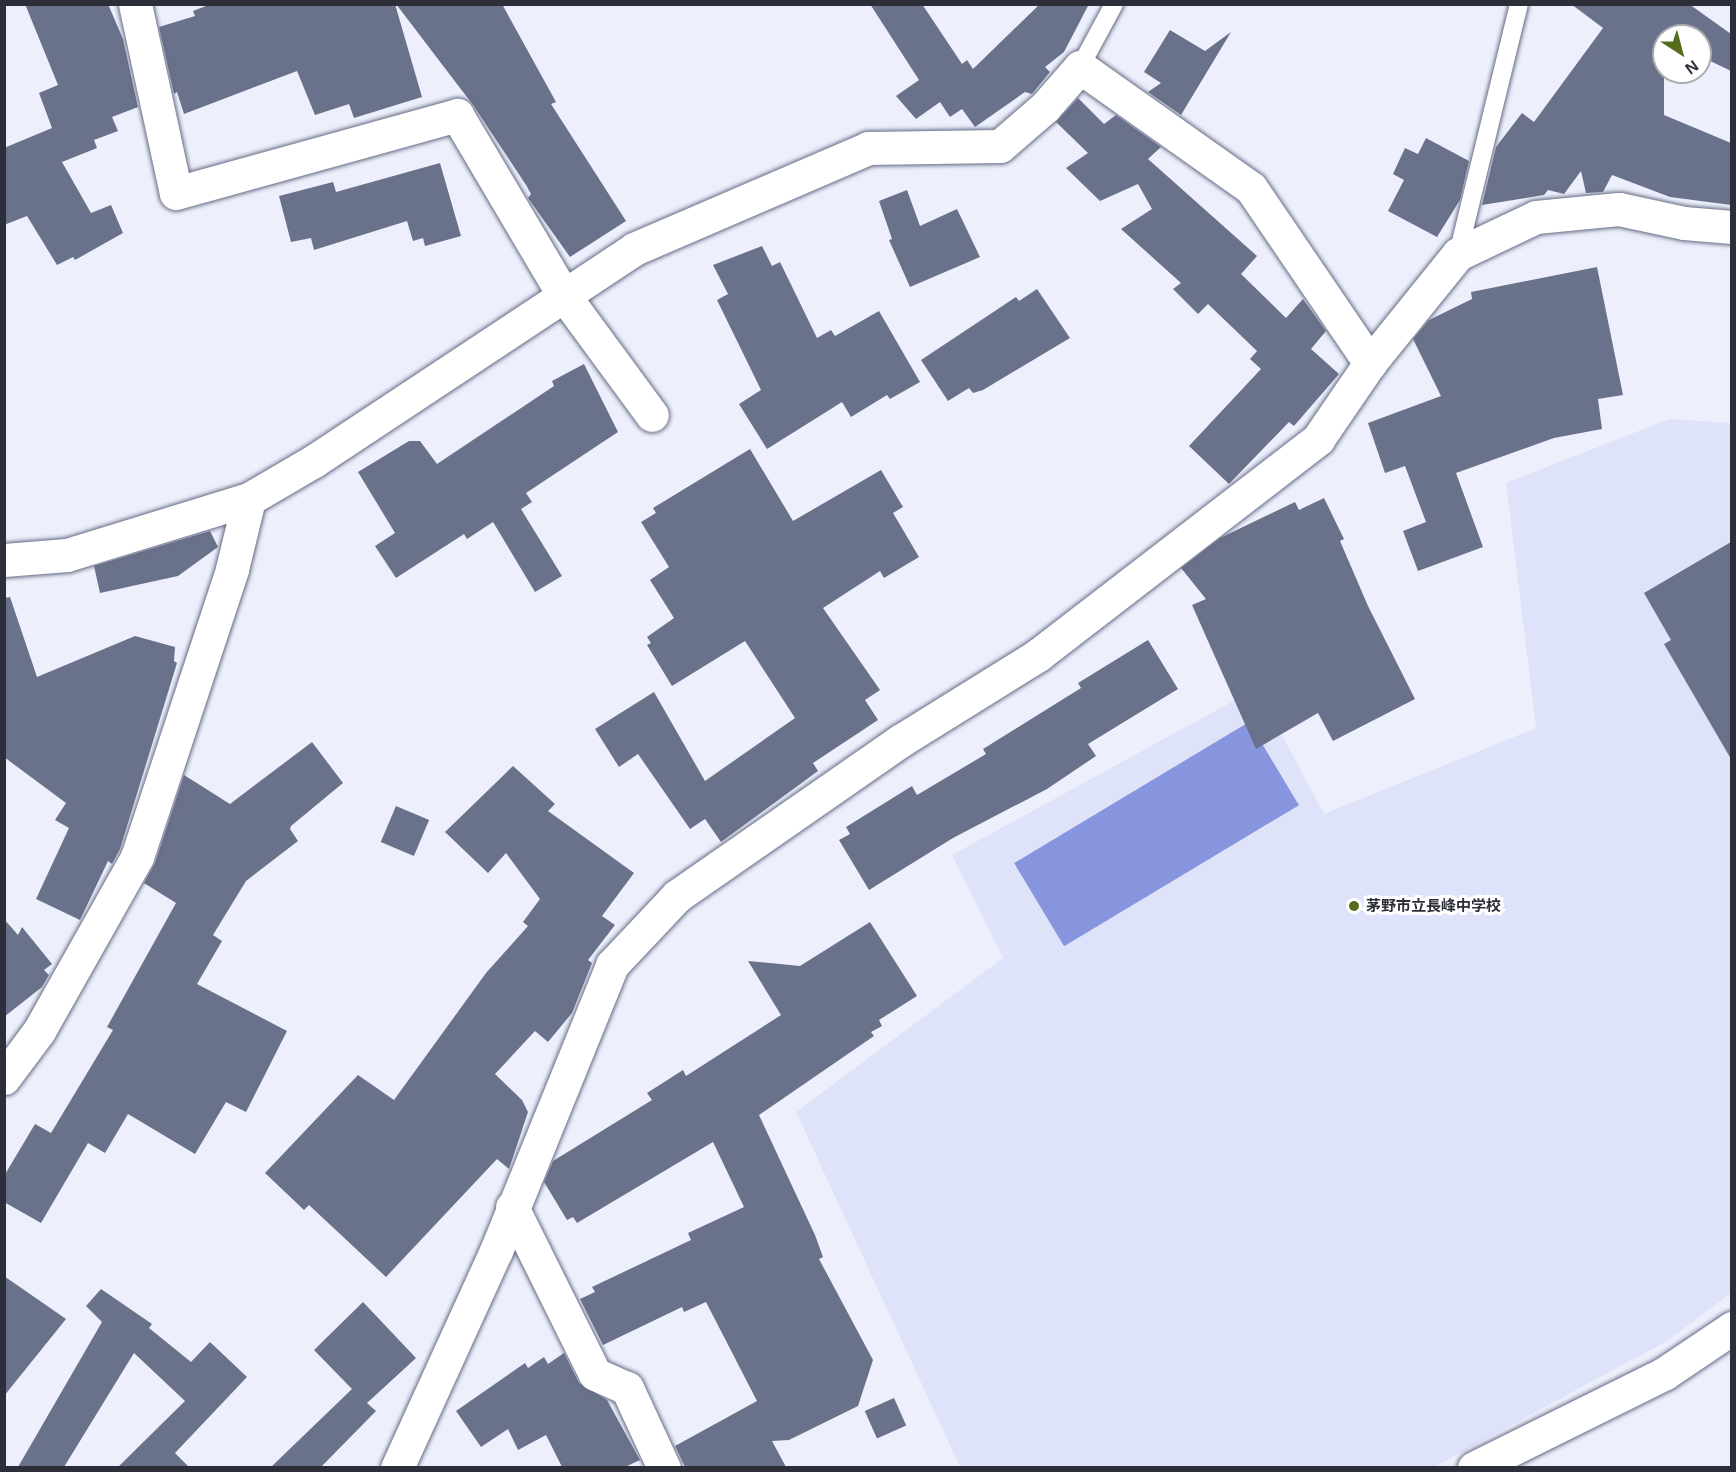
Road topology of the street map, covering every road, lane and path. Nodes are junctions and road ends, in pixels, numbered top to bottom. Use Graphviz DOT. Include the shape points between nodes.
graph roads {
  1 [pos="135,4"];
  2 [pos="1114,4"];
  3 [pos="1520,4"];
  4 [pos="1080,67"];
  5 [pos="1731,227"];
  6 [pos="1458,254"];
  7 [pos="563,294"];
  8 [pos="1370,363"];
  9 [pos="652,415"];
  10 [pos="249,499"];
  11 [pos="4,560"];
  12 [pos="4,1078"];
  13 [pos="512,1207"];
  14 [pos="1731,1328"];
  15 [pos="397,1467"];
  16 [pos="664,1467"];
  17 [pos="1474,1467"];
  1 -- 7 [label="street" via="176,193 457,115"];
  2 -- 4 [label="lane"];
  3 -- 6 [label="lane"];
  4 -- 7 [label="street" via="1045,107 1000,146 868,148 634,249"];
  4 -- 8 [label="street" via="1251,188"];
  5 -- 6 [label="street" via="1684,223 1619,209 1536,218 1504,229"];
  6 -- 8 [label="street"];
  7 -- 9 [label="street"];
  7 -- 10 [label="street" via="314,461"];
  8 -- 13 [label="street" via="1318,439 1038,655 900,741 677,896 612,965"];
  10 -- 11 [label="street" via="67,555"];
  10 -- 12 [label="street" via="232,569 137,857 39,1031"];
  13 -- 15 [label="street" via="496,1251"];
  13 -- 16 [label="street" via="595,1374 627,1388"];
  14 -- 17 [label="street" via="1665,1373"];
}
